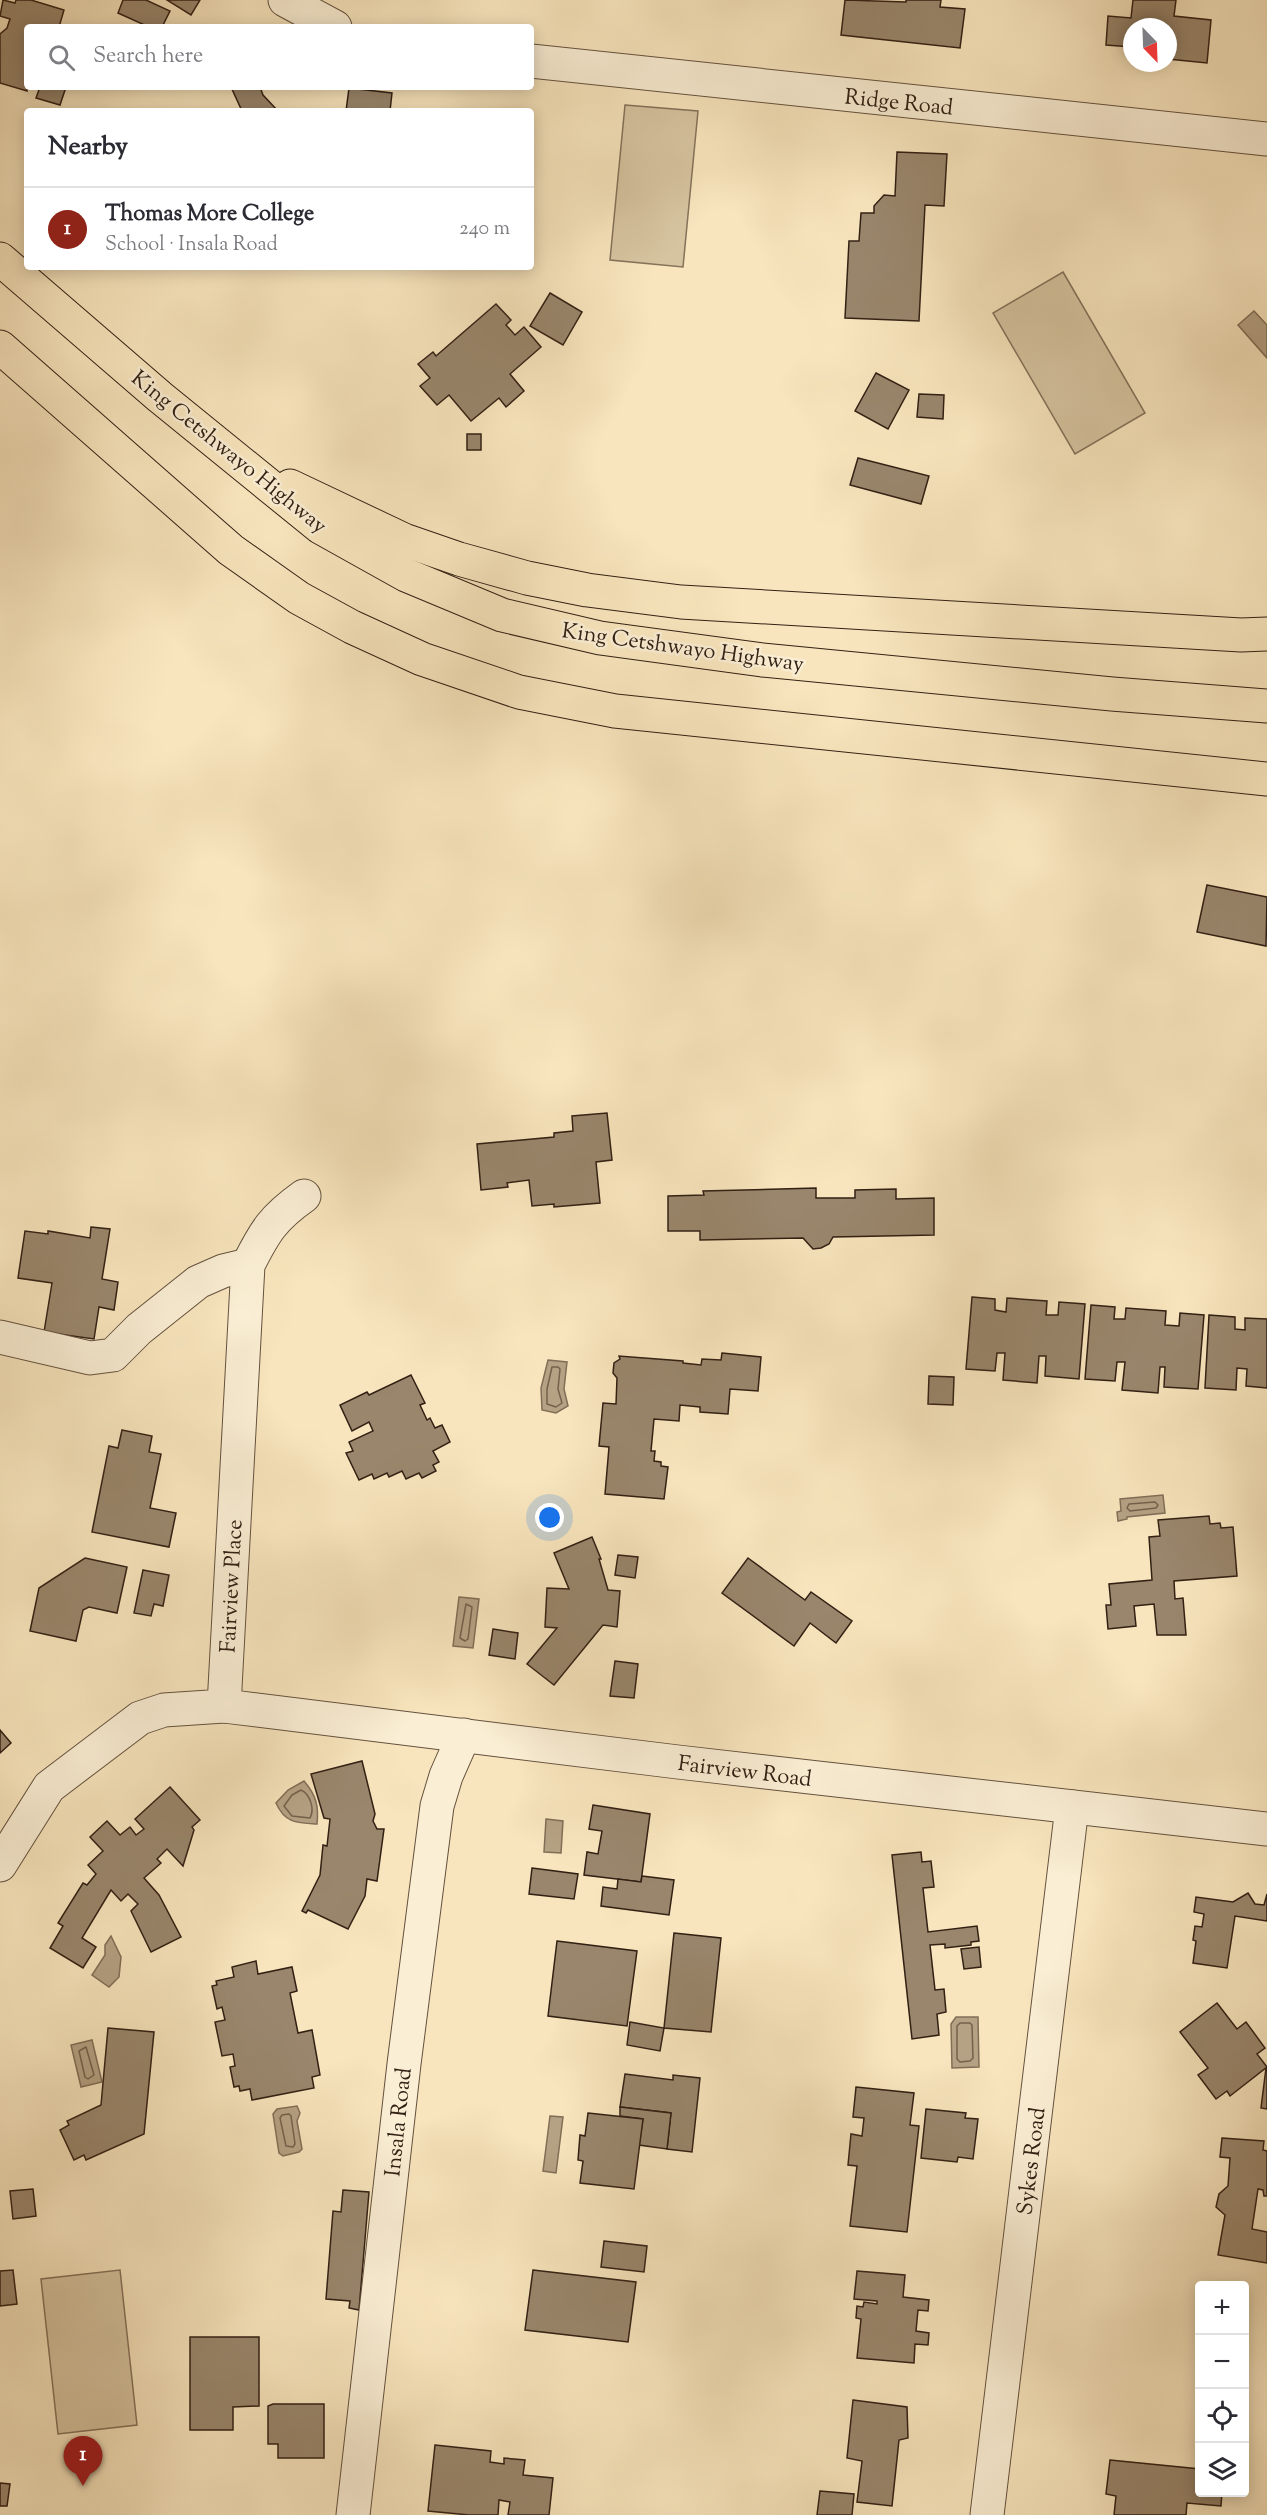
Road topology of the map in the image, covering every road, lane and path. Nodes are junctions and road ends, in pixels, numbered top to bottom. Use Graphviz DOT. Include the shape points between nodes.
graph roads {
  1 [pos="285,0"];
  2 [pos="329,24"];
  3 [pos="534,61"];
  4 [pos="1267,139"];
  5 [pos="0,259"];
  6 [pos="0,347"];
  7 [pos="248,466"];
  8 [pos="1267,634"];
  9 [pos="1267,706"];
  10 [pos="1267,779"];
  11 [pos="304,1196"];
  12 [pos="248,1265"];
  13 [pos="0,1337"];
  14 [pos="224,1706"];
  15 [pos="464,1734"];
  16 [pos="1072,1807"];
  17 [pos="1267,1829"];
  18 [pos="0,1865"];
  19 [pos="353,2515"];
  20 [pos="987,2515"];
  1 -- 2 [label="street"];
  3 -- 4 [label="street, Ridge Road"];
  5 -- 7 [label="highway, King Cetshwayo Highway" via="160,397"];
  6 -- 10 [label="highway" via="231,550 299,598 422,659 519,692 615,711"];
  7 -- 8 [label="highway" via="404,540 471,563 587,591 681,602"];
  7 -- 9 [label="highway, King Cetshwayo Highway" via="320,527 406,575 502,615 600,638 762,660"];
  11 -- 12 [label="street, Fairview Place" via="279,1214 263,1234"];
  12 -- 13 [label="street" via="198,1282 113,1355 90,1358"];
  12 -- 14 [label="street, Fairview Place"];
  14 -- 15 [label="street, Fairview Road"];
  14 -- 18 [label="street" via="164,1710 140,1718 49,1787"];
  15 -- 16 [label="street, Fairview Road"];
  15 -- 19 [label="street, Insala Road" via="446,1776 436,1815"];
  16 -- 17 [label="street, Fairview Road"];
  16 -- 20 [label="street, Sykes Road"];
}
